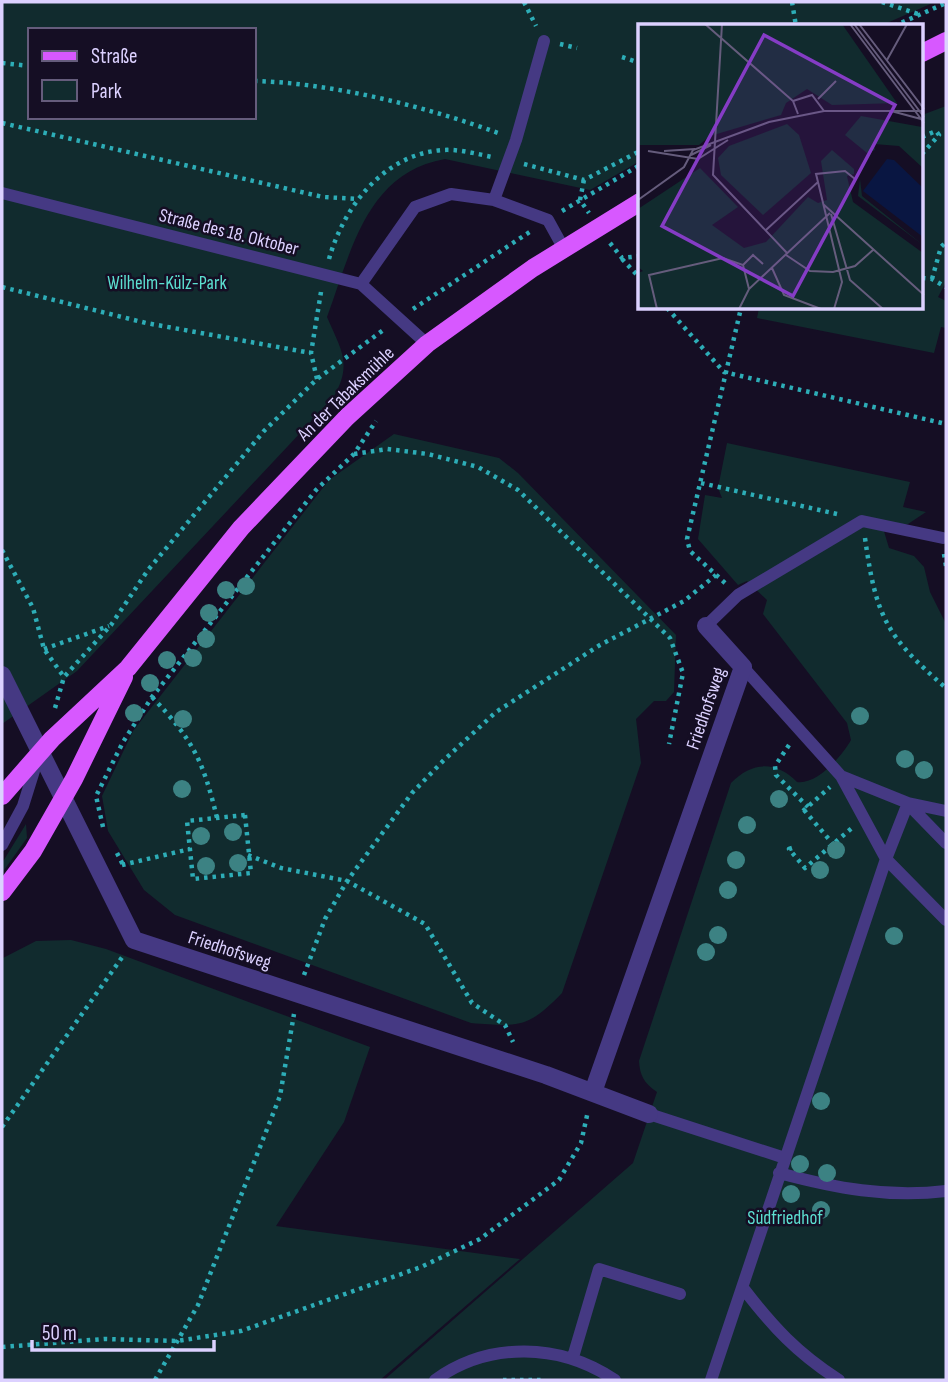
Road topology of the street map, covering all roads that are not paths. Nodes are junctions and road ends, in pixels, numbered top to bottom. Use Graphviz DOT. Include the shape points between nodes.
graph roads {
  1 [pos="544,41"];
  2 [pos="2,193"];
  3 [pos="494,200"];
  4 [pos="638,203"];
  5 [pos="564,249"];
  6 [pos="361,284"];
  7 [pos="427,344"];
  8 [pos="943,538"];
  9 [pos="706,626"];
  10 [pos="743,667"];
  11 [pos="128,668"];
  12 [pos="2,675"];
  13 [pos="40,752"];
  14 [pos="841,776"];
  15 [pos="2,796"];
  16 [pos="63,798"];
  17 [pos="908,803"];
  18 [pos="946,811"];
  19 [pos="946,843"];
  20 [pos="2,845"];
  21 [pos="886,859"];
  22 [pos="2,892"];
  23 [pos="946,920"];
  24 [pos="593,1092"];
  25 [pos="649,1114"];
  26 [pos="785,1158"];
  27 [pos="779,1173"];
  28 [pos="946,1191"];
  29 [pos="743,1288"];
  30 [pos="680,1294"];
  31 [pos="573,1357"];
  32 [pos="435,1380"];
  33 [pos="615,1380"];
  34 [pos="711,1380"];
  35 [pos="839,1380"];
  1 -- 3 [label="lane"];
  2 -- 6 [label="lane, Straße des 18. Oktober"];
  3 -- 5 [label="lane" via="548,220"];
  3 -- 6 [label="lane" via="451,194 415,207"];
  4 -- 5 [label="main road, An der Tabaksmühle"];
  5 -- 7 [label="main road, An der Tabaksmühle"];
  6 -- 7 [label="lane, Straße des 18. Oktober"];
  7 -- 11 [label="main road, An der Tabaksmühle" via="278,487"];
  8 -- 9 [label="lane" via="862,520 738,595"];
  9 -- 10 [label="street, Friedhofsweg"];
  10 -- 14 [label="lane"];
  10 -- 24 [label="street, Friedhofsweg"];
  11 -- 13 [label="main road, An der Tabaksmühle"];
  11 -- 16 [label="main road, An der Tabaksmühle"];
  12 -- 13 [label="street"];
  13 -- 15 [label="main road, An der Tabaksmühle"];
  13 -- 16 [label="street"];
  13 -- 20 [label="lane" via="23,806"];
  14 -- 17 [label="lane"];
  14 -- 21 [label="lane"];
  16 -- 22 [label="main road, An der Tabaksmühle" via="26,864"];
  16 -- 24 [label="street, Friedhofsweg" via="134,940"];
  17 -- 18 [label="lane"];
  17 -- 19 [label="lane"];
  17 -- 21 [label="lane"];
  21 -- 23 [label="lane"];
  21 -- 26 [label="lane"];
  24 -- 25 [label="street, Friedhofsweg"];
  25 -- 26 [label="lane, Friedhofsweg"];
  26 -- 27 [label="lane"];
  27 -- 28 [label="lane" via="880,1194"];
  27 -- 29 [label="lane"];
  29 -- 34 [label="lane"];
  29 -- 35 [label="lane" via="803,1357"];
  30 -- 31 [label="lane" via="599,1269"];
  31 -- 32 [label="lane" via="505,1352 472,1359"];
  31 -- 33 [label="lane"];
}
